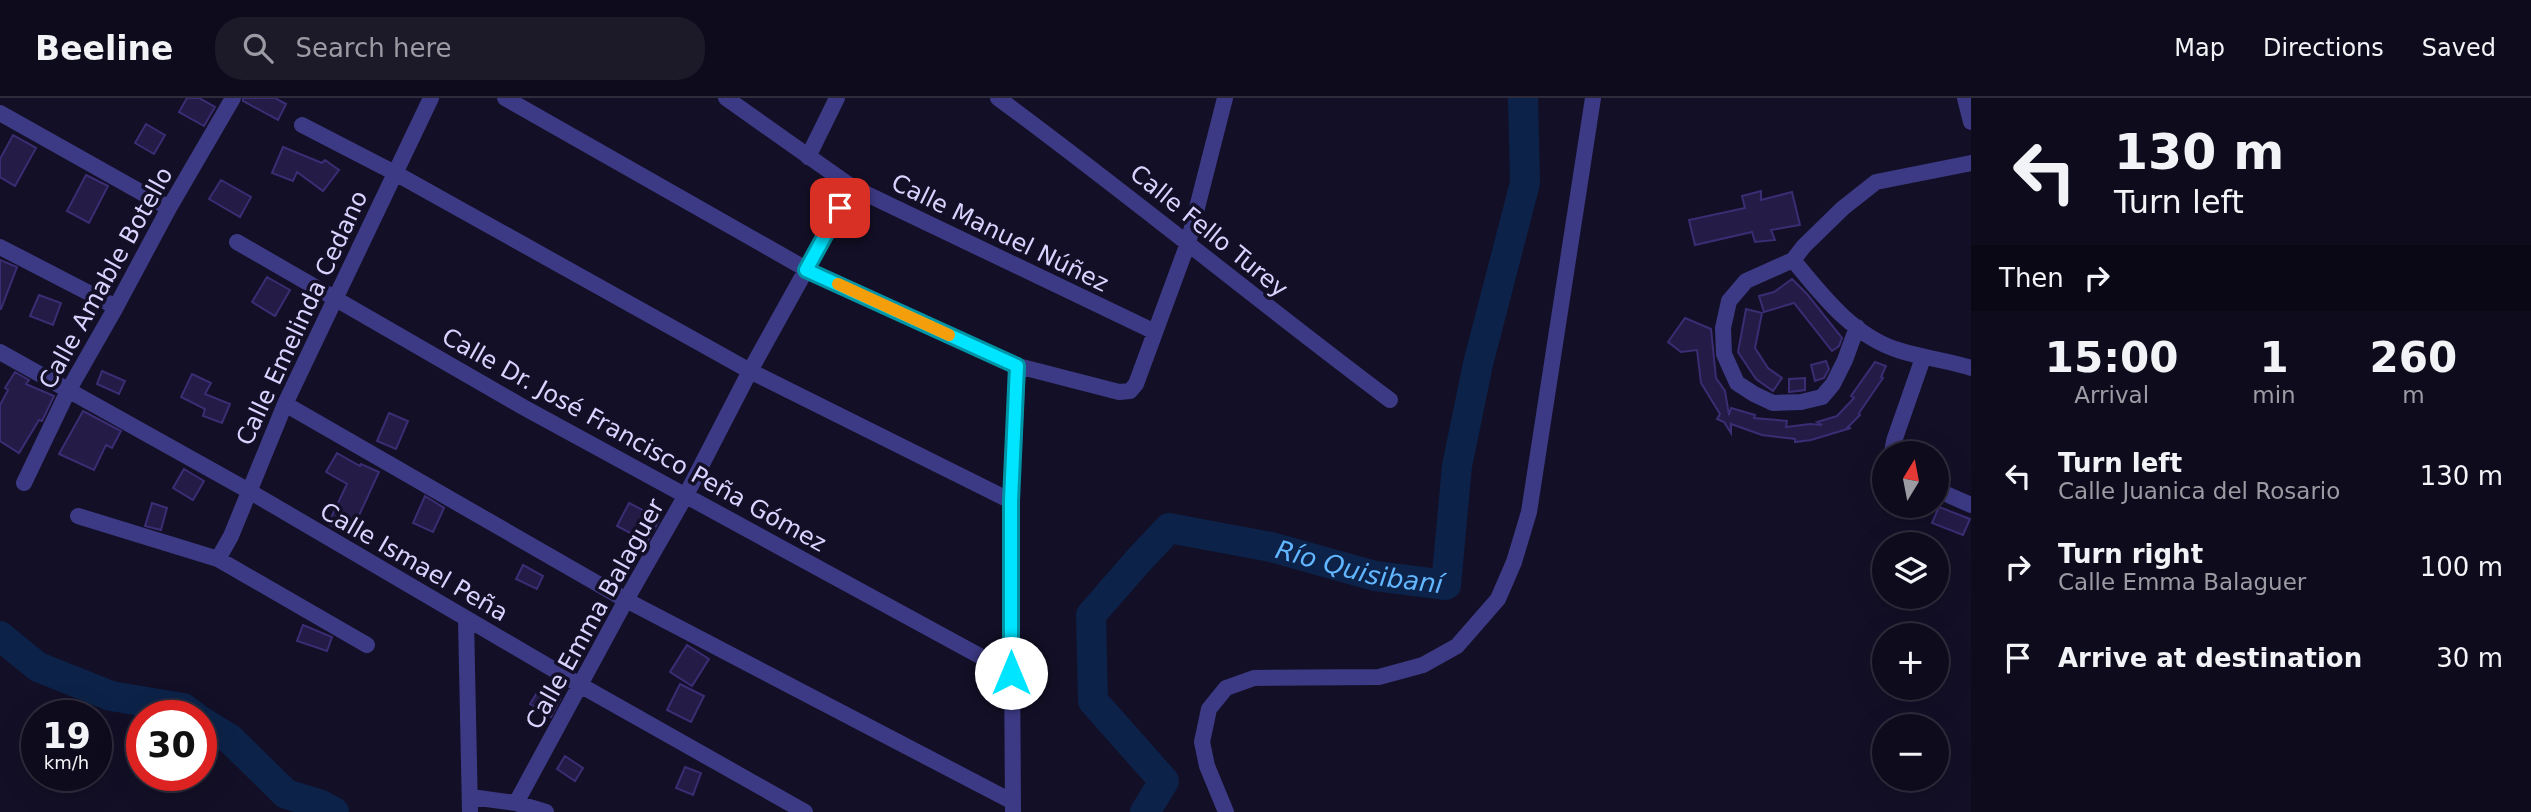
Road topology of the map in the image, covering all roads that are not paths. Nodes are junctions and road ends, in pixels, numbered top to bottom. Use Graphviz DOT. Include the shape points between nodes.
graph roads {
  1 [pos="233,98"];
  2 [pos="431,98"];
  3 [pos="505,98"];
  4 [pos="726,98"];
  5 [pos="837,98"];
  6 [pos="998,98"];
  7 [pos="1225,98"];
  8 [pos="1593,98"];
  9 [pos="1965,98"];
  10 [pos="0,113"];
  11 [pos="1971,122"];
  12 [pos="302,125"];
  13 [pos="808,157"];
  14 [pos="1971,163"];
  15 [pos="395,173"];
  16 [pos="852,187"];
  17 [pos="169,208"];
  18 [pos="237,242"];
  19 [pos="1188,243"];
  20 [pos="0,247"];
  21 [pos="1793,260"];
  22 [pos="806,270"];
  23 [pos="335,298"];
  24 [pos="117,307"];
  25 [pos="1857,327"];
  26 [pos="1155,332"];
  27 [pos="0,352"];
  28 [pos="1923,358"];
  29 [pos="1017,366"];
  30 [pos="1971,368"];
  31 [pos="750,371"];
  32 [pos="68,391"];
  33 [pos="1390,400"];
  34 [pos="285,404"];
  35 [pos="1894,441"];
  36 [pos="24,483"];
  37 [pos="249,491"];
  38 [pos="687,495"];
  39 [pos="1950,496"];
  40 [pos="1011,501"];
  41 [pos="1971,505"];
  42 [pos="78,516"];
  43 [pos="218,559"];
  44 [pos="626,600"];
  45 [pos="466,619"];
  46 [pos="367,645"];
  47 [pos="1011,673"];
  48 [pos="580,685"];
  49 [pos="516,803"];
  50 [pos="470,804"];
  51 [pos="1013,807"];
  52 [pos="547,812"];
  53 [pos="805,812"];
  54 [pos="1226,812"];
  1 -- 17 [label="street, Calle Amable Botello"];
  2 -- 15 [label="street, Calle Emelinda Cedano"];
  3 -- 22 [label="street"];
  4 -- 13 [label="street, Calle Manuel Núñez"];
  5 -- 13 [label="street"];
  6 -- 19 [label="street, Calle Fello Turey"];
  7 -- 19 [label="street"];
  8 -- 54 [label="street" via="1529,512 1498,599 1457,646 1423,665 1380,677 1254,678 1226,688 1209,709 1202,742"];
  9 -- 11 [label="street"];
  10 -- 17 [label="street"];
  12 -- 15 [label="street"];
  13 -- 16 [label="street, Calle Manuel Núñez"];
  14 -- 21 [label="street" via="1876,182 1843,208"];
  15 -- 23 [label="street, Calle Emelinda Cedano"];
  15 -- 31 [label="street"];
  16 -- 22 [label="street, Calle Emma Balaguer"];
  16 -- 26 [label="street, Calle Manuel Núñez"];
  17 -- 24 [label="street, Calle Amable Botello"];
  18 -- 23 [label="street, Calle Dr. José Francisco Peña Gómez"];
  19 -- 26 [label="street"];
  19 -- 33 [label="street, Calle Fello Turey"];
  20 -- 24 [label="street"];
  21 -- 25 [label="street"];
  21 -- 25 [label="street" via="1746,281 1729,301 1724,354 1737,383 1773,403 1822,397 1833,384"];
  22 -- 29 [label="street"];
  22 -- 31 [label="street, Calle Emma Balaguer"];
  23 -- 34 [label="street, Calle Emelinda Cedano"];
  23 -- 38 [label="street, Calle Dr. José Francisco Peña Gómez"];
  24 -- 32 [label="street, Calle Amable Botello"];
  25 -- 28 [label="street" via="1894,349"];
  26 -- 29 [label="street" via="1130,391"];
  27 -- 32 [label="street, Calle Ismael Peña"];
  28 -- 30 [label="street"];
  28 -- 35 [label="street"];
  29 -- 40 [label="street"];
  31 -- 38 [label="street, Calle Emma Balaguer"];
  31 -- 40 [label="street"];
  32 -- 36 [label="street, Calle Amable Botello"];
  32 -- 37 [label="street, Calle Ismael Peña"];
  34 -- 37 [label="street, Calle Emelinda Cedano"];
  34 -- 44 [label="street"];
  37 -- 43 [label="street, Calle Emelinda Cedano"];
  37 -- 45 [label="street, Calle Ismael Peña"];
  38 -- 44 [label="street, Calle Emma Balaguer"];
  38 -- 47 [label="street, Calle Dr. José Francisco Peña Gómez"];
  39 -- 41 [label="street"];
  40 -- 47 [label="street"];
  42 -- 43 [label="street"];
  43 -- 46 [label="street"];
  44 -- 48 [label="street, Calle Emma Balaguer"];
  44 -- 51 [label="street"];
  45 -- 48 [label="street, Calle Ismael Peña"];
  45 -- 50 [label="street"];
  47 -- 51 [label="street"];
  48 -- 49 [label="street, Calle Emma Balaguer"];
  48 -- 53 [label="street, Calle Ismael Peña"];
  49 -- 50 [label="street"];
  49 -- 52 [label="street"];
}
